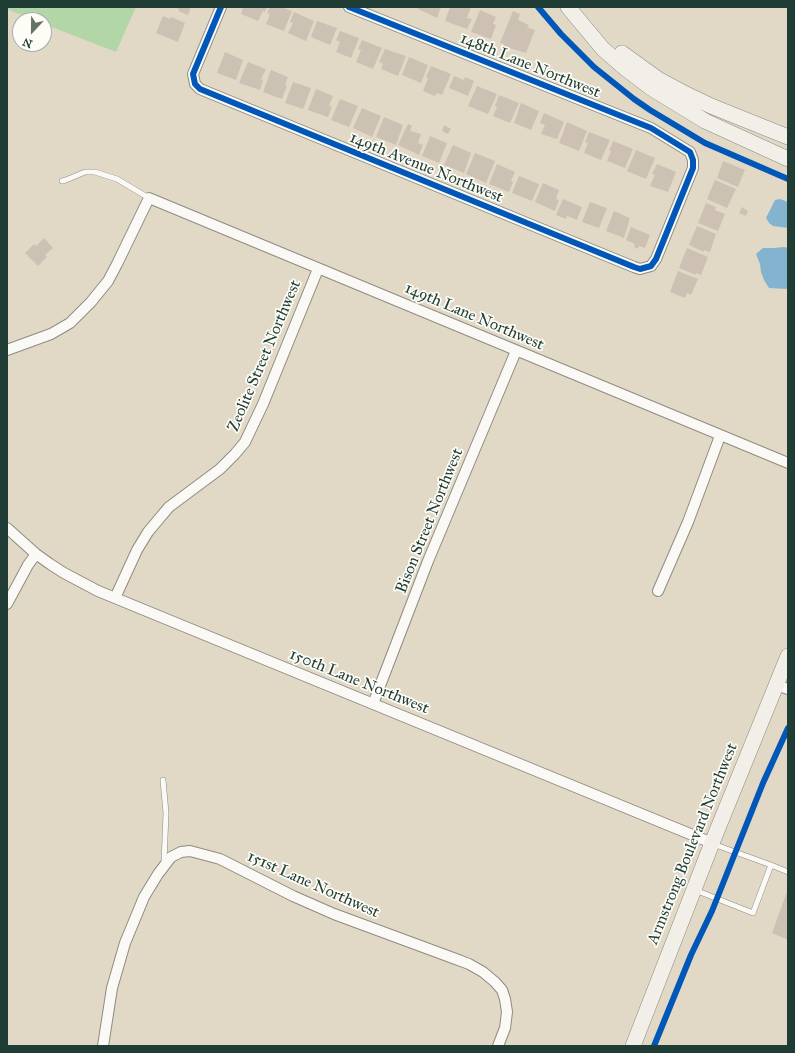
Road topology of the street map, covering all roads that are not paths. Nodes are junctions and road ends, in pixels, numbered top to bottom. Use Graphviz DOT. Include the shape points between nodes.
graph roads {
  1 [pos="221,7"];
  2 [pos="349,7"];
  3 [pos="572,12"];
  4 [pos="788,137"];
  5 [pos="788,158"];
  6 [pos="62,181"];
  7 [pos="149,198"];
  8 [pos="650,266"];
  9 [pos="318,269"];
  10 [pos="7,350"];
  11 [pos="516,351"];
  12 [pos="720,436"];
  13 [pos="788,463"];
  14 [pos="7,528"];
  15 [pos="36,554"];
  16 [pos="658,591"];
  17 [pos="114,598"];
  18 [pos="7,604"];
  19 [pos="788,656"];
  20 [pos="782,687"];
  21 [pos="373,704"];
  22 [pos="163,780"];
  23 [pos="712,843"];
  24 [pos="164,866"];
  25 [pos="771,866"];
  26 [pos="788,872"];
  27 [pos="695,889"];
  28 [pos="103,1046"];
  29 [pos="498,1046"];
  30 [pos="633,1046"];
  1 -- 8 [label="street, 149th Avenue Northwest" via="193,74 195,84 206,92 634,267 640,269"];
  2 -- 8 [label="street, 148th Lane Northwest" via="651,128 690,152 693,168 656,259"];
  3 -- 4 [label="main road" via="658,79 711,106"];
  3 -- 5 [label="main road" via="603,49 651,88 705,121"];
  6 -- 7 [label="lane" via="85,172 95,172 117,179"];
  7 -- 9 [label="street, 149th Lane Northwest"];
  7 -- 10 [label="street" via="108,281 91,302 70,323 51,334"];
  9 -- 11 [label="street, 149th Lane Northwest"];
  9 -- 17 [label="street, Zeolite Street Northwest" via="245,442 220,469 170,507 158,520 137,550"];
  11 -- 12 [label="street, 149th Lane Northwest"];
  11 -- 21 [label="street, Bison Street Northwest" via="428,561"];
  12 -- 13 [label="street, 149th Lane Northwest"];
  12 -- 16 [label="street" via="688,522"];
  14 -- 15 [label="street, 150th Lane Northwest"];
  15 -- 17 [label="street, 150th Lane Northwest" via="64,573"];
  15 -- 18 [label="street"];
  17 -- 21 [label="street, 150th Lane Northwest"];
  19 -- 20 [label="main road, Armstrong Boulevard Northwest"];
  20 -- 23 [label="main road, Armstrong Boulevard Northwest"];
  21 -- 23 [label="street, 150th Lane Northwest"];
  22 -- 24 [label="lane" via="166,813"];
  23 -- 25 [label="lane"];
  23 -- 27 [label="main road, Armstrong Boulevard Northwest"];
  24 -- 28 [label="street, 151st Lane Northwest" via="144,897 125,943 112,988"];
  24 -- 29 [label="street, 151st Lane Northwest" via="171,857 190,850 220,859 334,914 469,964 483,972 502,990 507,1012 505,1028"];
  25 -- 26 [label="lane"];
  25 -- 27 [label="lane" via="753,913"];
  27 -- 30 [label="main road, Armstrong Boulevard Northwest"];
}
